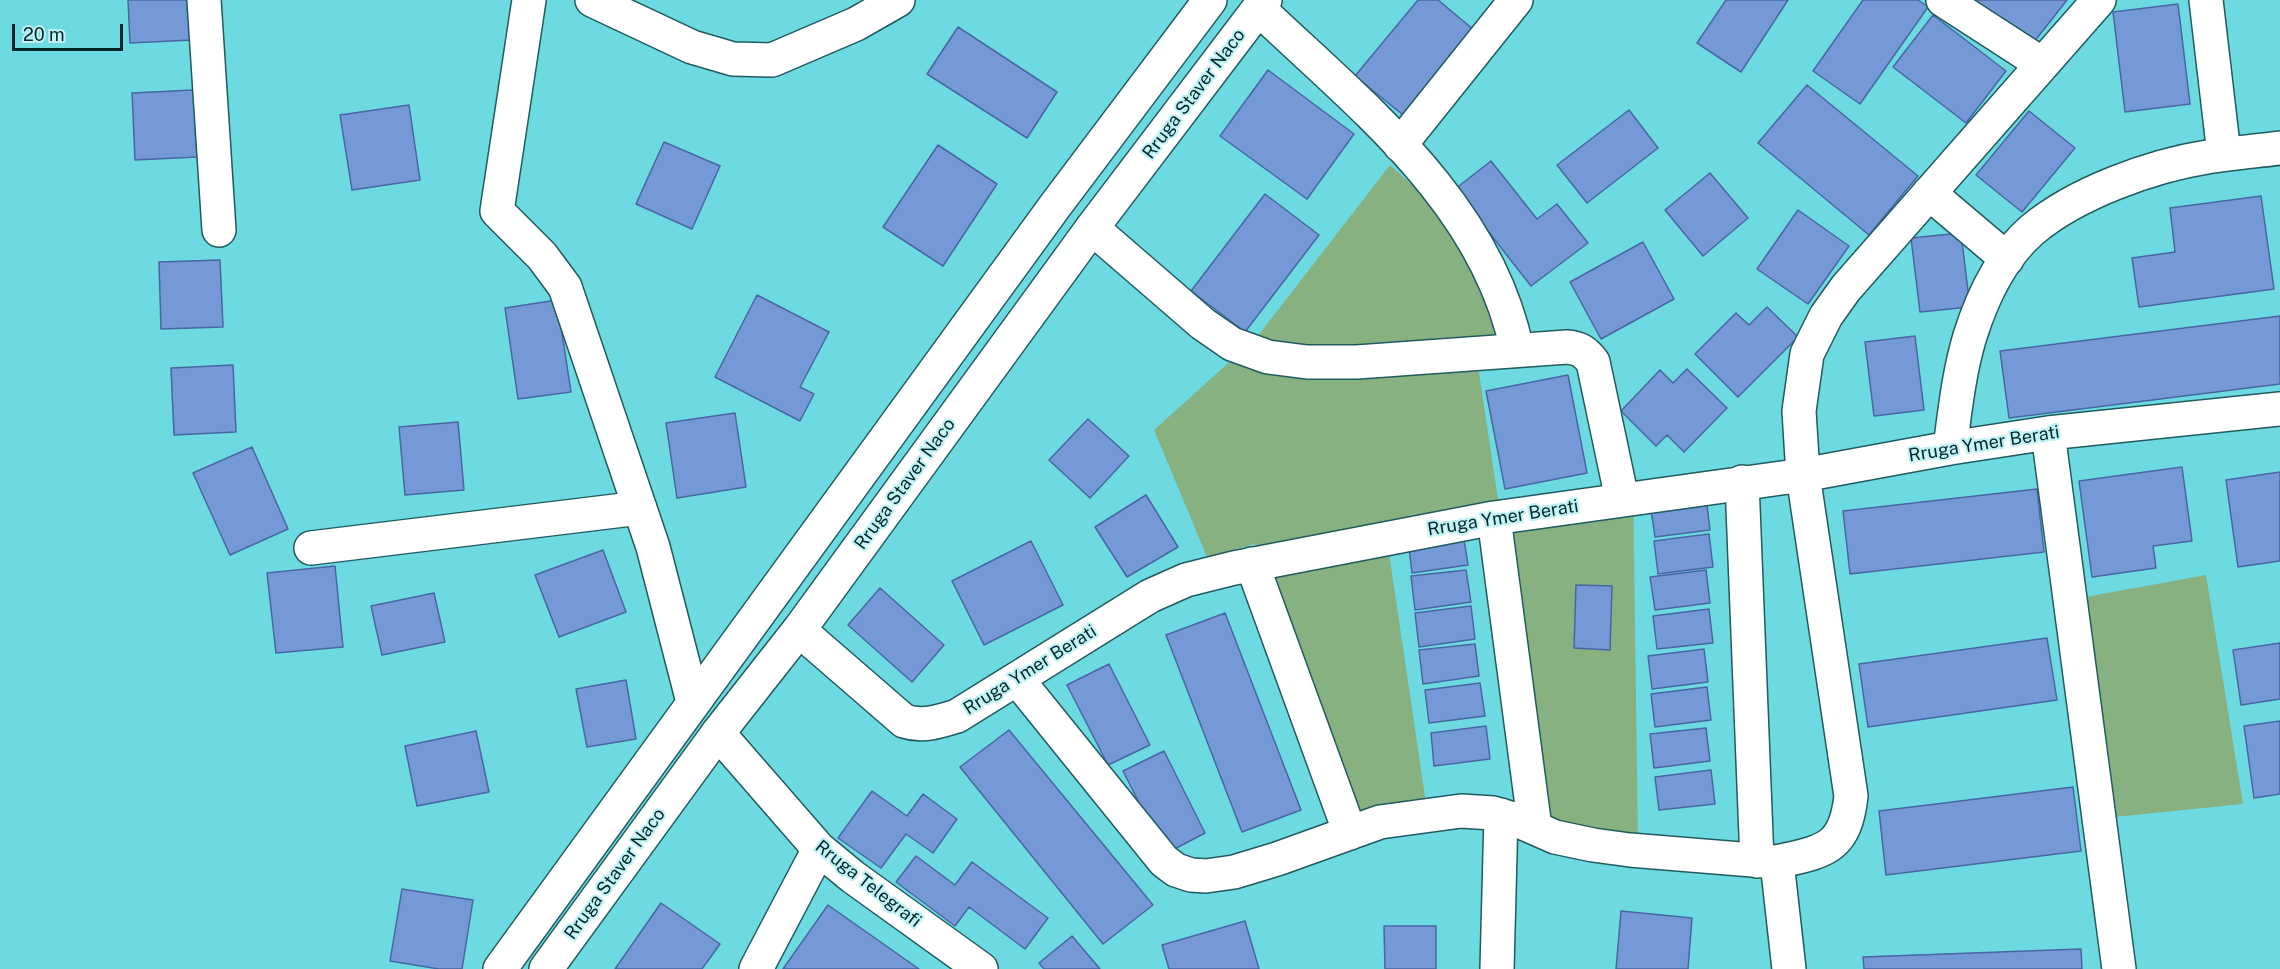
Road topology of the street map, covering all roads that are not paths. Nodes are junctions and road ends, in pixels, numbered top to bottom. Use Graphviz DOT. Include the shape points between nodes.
graph roads {
  1 [pos="204,0"];
  2 [pos="529,0"];
  3 [pos="592,0"];
  4 [pos="898,0"];
  5 [pos="1210,0"];
  6 [pos="1516,0"];
  7 [pos="1943,0"];
  8 [pos="2099,0"];
  9 [pos="2206,0"];
  10 [pos="1262,4"];
  11 [pos="2042,64"];
  12 [pos="1400,145"];
  13 [pos="2280,148"];
  14 [pos="2224,154"];
  15 [pos="1929,193"];
  16 [pos="1092,228"];
  17 [pos="219,230"];
  18 [pos="2007,259"];
  19 [pos="1517,350"];
  20 [pos="2280,409"];
  21 [pos="2048,433"];
  22 [pos="1950,448"];
  23 [pos="1803,475"];
  24 [pos="1742,482"];
  25 [pos="1622,499"];
  26 [pos="640,508"];
  27 [pos="1494,518"];
  28 [pos="311,548"];
  29 [pos="1252,564"];
  30 [pos="799,630"];
  31 [pos="1017,679"];
  32 [pos="693,702"];
  33 [pos="718,733"];
  34 [pos="1501,815"];
  35 [pos="1535,828"];
  36 [pos="1350,833"];
  37 [pos="819,849"];
  38 [pos="1767,861"];
  39 [pos="500,969"];
  40 [pos="546,969"];
  41 [pos="756,969"];
  42 [pos="981,969"];
  43 [pos="1497,969"];
  44 [pos="1789,969"];
  45 [pos="2119,969"];
  1 -- 17 [label="street"];
  2 -- 26 [label="street" via="497,211 542,256 565,287"];
  3 -- 4 [label="street" via="692,47 733,59 772,60 856,24"];
  5 -- 32 [label="street, Rruga Staver Naco"];
  6 -- 12 [label="street"];
  7 -- 11 [label="street"];
  8 -- 11 [label="street"];
  9 -- 14 [label="street"];
  10 -- 12 [label="street"];
  10 -- 16 [label="street, Rruga Staver Naco"];
  11 -- 15 [label="street"];
  12 -- 19 [label="street" via="1431,177 1467,227 1492,271"];
  13 -- 14 [label="street"];
  14 -- 18 [label="street" via="2113,184 2062,208 2031,231"];
  15 -- 18 [label="street"];
  15 -- 23 [label="street" via="1846,288 1807,354 1799,411"];
  16 -- 19 [label="street" via="1203,324 1232,344 1268,357 1357,362"];
  16 -- 30 [label="street, Rruga Staver Naco"];
  18 -- 22 [label="street" via="1985,296 1970,336"];
  19 -- 25 [label="street" via="1577,348 1586,352 1593,362"];
  20 -- 21 [label="street, Rruga Ymer Berati"];
  21 -- 22 [label="street, Rruga Ymer Berati"];
  21 -- 45 [label="street"];
  22 -- 23 [label="street, Rruga Ymer Berati"];
  23 -- 24 [label="street, Rruga Ymer Berati"];
  23 -- 38 [label="street" via="1851,796 1839,839 1816,853"];
  24 -- 25 [label="street, Rruga Ymer Berati"];
  24 -- 38 [label="street"];
  25 -- 27 [label="street, Rruga Ymer Berati"];
  26 -- 28 [label="street"];
  26 -- 32 [label="street"];
  27 -- 29 [label="street, Rruga Ymer Berati"];
  27 -- 35 [label="street"];
  29 -- 31 [label="street, Rruga Ymer Berati" via="1186,580 1149,596"];
  29 -- 36 [label="street"];
  30 -- 31 [label="street, Rruga Ymer Berati" via="904,721 915,724 957,716"];
  30 -- 33 [label="street, Rruga Staver Naco"];
  31 -- 36 [label="street" via="1164,861 1176,870 1206,876 1234,872"];
  32 -- 39 [label="street, Rruga Staver Naco"];
  33 -- 37 [label="street, Rruga Telegrafi"];
  33 -- 40 [label="street, Rruga Staver Naco"];
  34 -- 35 [label="street"];
  34 -- 36 [label="street" via="1432,813 1380,822"];
  34 -- 43 [label="street"];
  35 -- 38 [label="street" via="1555,837 1593,845"];
  37 -- 41 [label="street"];
  37 -- 42 [label="street, Rruga Telegrafi"];
  38 -- 44 [label="street"];
}
